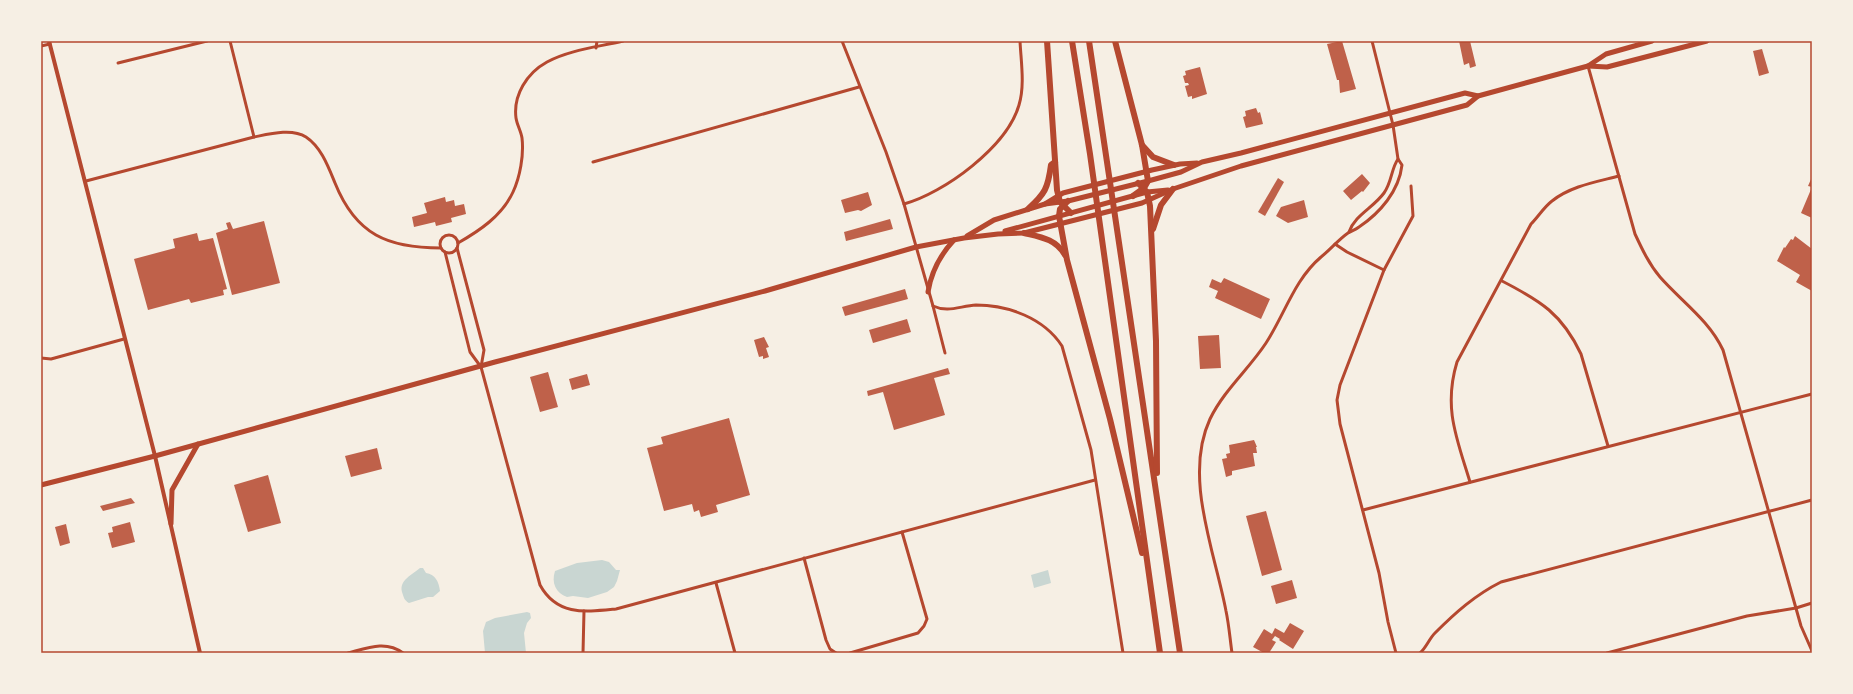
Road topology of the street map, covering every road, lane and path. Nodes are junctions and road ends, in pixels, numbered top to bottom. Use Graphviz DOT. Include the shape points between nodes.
graph roads {
  1 [pos="207,41"];
  2 [pos="230,41"];
  3 [pos="597,41"];
  4 [pos="623,41"];
  5 [pos="842,41"];
  6 [pos="1020,41"];
  7 [pos="1047,41"];
  8 [pos="1072,41"];
  9 [pos="1089,41"];
  10 [pos="1115,41"];
  11 [pos="1372,41"];
  12 [pos="1652,41"];
  13 [pos="1707,41"];
  14 [pos="50,42"];
  15 [pos="41,46"];
  16 [pos="596,48"];
  17 [pos="118,63"];
  18 [pos="1588,66"];
  19 [pos="859,87"];
  20 [pos="1478,96"];
  21 [pos="1390,114"];
  22 [pos="1393,125"];
  23 [pos="254,137"];
  24 [pos="1142,145"];
  25 [pos="1398,159"];
  26 [pos="593,162"];
  27 [pos="1055,162"];
  28 [pos="1202,162"];
  29 [pos="1174,166"];
  30 [pos="1146,172"];
  31 [pos="1619,176"];
  32 [pos="1148,180"];
  33 [pos="86,181"];
  34 [pos="1138,183"];
  35 [pos="1411,186"];
  36 [pos="1173,189"];
  37 [pos="1145,190"];
  38 [pos="1133,196"];
  39 [pos="1149,200"];
  40 [pos="1068,201"];
  41 [pos="1060,202"];
  42 [pos="904,204"];
  43 [pos="1028,209"];
  44 [pos="1071,213"];
  45 [pos="1059,216"];
  46 [pos="1061,225"];
  47 [pos="446,231"];
  48 [pos="1349,232"];
  49 [pos="1024,233"];
  50 [pos="998,234"];
  51 [pos="1151,235"];
  52 [pos="447,236"];
  53 [pos="964,238"];
  54 [pos="954,240"];
  55 [pos="458,243"];
  56 [pos="1335,244"];
  57 [pos="916,247"];
  58 [pos="441,248"];
  59 [pos="457,248"];
  60 [pos="445,252"];
  61 [pos="1067,260"];
  62 [pos="1384,270"];
  63 [pos="1502,281"];
  64 [pos="928,292"];
  65 [pos="933,306"];
  66 [pos="124,338"];
  67 [pos="945,353"];
  68 [pos="41,358"];
  69 [pos="481,366"];
  70 [pos="1812,394"];
  71 [pos="1740,413"];
  72 [pos="198,444"];
  73 [pos="1608,446"];
  74 [pos="155,456"];
  75 [pos="1095,480"];
  76 [pos="1470,482"];
  77 [pos="41,485"];
  78 [pos="1157,495"];
  79 [pos="1812,500"];
  80 [pos="1363,510"];
  81 [pos="1768,512"];
  82 [pos="171,524"];
  83 [pos="902,532"];
  84 [pos="804,558"];
  85 [pos="716,583"];
  86 [pos="1151,587"];
  87 [pos="1812,603"];
  88 [pos="1796,608"];
  89 [pos="584,611"];
  90 [pos="1812,651"];
  91 [pos="200,653"];
  92 [pos="348,653"];
  93 [pos="403,653"];
  94 [pos="582,653"];
  95 [pos="735,653"];
  96 [pos="836,653"];
  97 [pos="850,653"];
  98 [pos="1123,653"];
  99 [pos="1160,653"];
  100 [pos="1180,653"];
  101 [pos="1232,653"];
  102 [pos="1396,653"];
  103 [pos="1420,653"];
  104 [pos="1607,653"];
  1 -- 17 [label="street"];
  2 -- 23 [label="street"];
  3 -- 16 [label="street"];
  4 -- 16 [label="street"];
  5 -- 19 [label="street"];
  6 -- 42 [label="street" via="1022,81 1019,104 1013,121 1004,134 954,180 929,195"];
  7 -- 27 [label="highway"];
  8 -- 86 [label="highway"];
  9 -- 78 [label="highway"];
  10 -- 24 [label="highway"];
  11 -- 21 [label="street"];
  12 -- 18 [label="main road" via="1606,54"];
  13 -- 18 [label="main road" via="1607,67"];
  14 -- 15 [label="street"];
  14 -- 33 [label="street"];
  16 -- 55 [label="street" via="558,57 534,71 524,84 517,99 516,117 522,139 522,156 513,192 502,209 485,226"];
  18 -- 20 [label="main road"];
  18 -- 31 [label="street"];
  19 -- 26 [label="street"];
  19 -- 42 [label="street"];
  20 -- 21 [label="main road" via="1465,93"];
  20 -- 22 [label="main road" via="1467,105"];
  21 -- 22 [label="street"];
  21 -- 28 [label="main road" via="1242,154"];
  22 -- 25 [label="street"];
  22 -- 36 [label="main road" via="1241,166"];
  23 -- 33 [label="street"];
  23 -- 58 [label="street" via="273,133 305,136 321,152 344,203 353,216 369,230 382,239 398,244 416,248"];
  24 -- 29 [label="highway" via="1153,157"];
  24 -- 30 [label="highway"];
  25 -- 48 [label="street" via="1385,193 1352,223"];
  25 -- 48 [label="street" via="1402,165 1401,171 1397,185 1389,198 1358,228"];
  27 -- 41 [label="highway"];
  27 -- 43 [label="highway" via="1051,165 1048,187 1042,197"];
  28 -- 29 [label="main road"];
  28 -- 32 [label="main road" via="1181,172"];
  29 -- 30 [label="main road"];
  30 -- 32 [label="highway"];
  30 -- 41 [label="main road"];
  31 -- 63 [label="street" via="1568,190 1551,201 1531,224"];
  31 -- 71 [label="street" via="1635,234 1650,264 1716,335 1723,350"];
  32 -- 34 [label="main road"];
  32 -- 37 [label="highway"];
  33 -- 66 [label="street"];
  34 -- 37 [label="highway"];
  34 -- 40 [label="main road"];
  35 -- 62 [label="street" via="1413,216"];
  36 -- 37 [label="main road"];
  36 -- 39 [label="main road"];
  36 -- 51 [label="highway" via="1161,205"];
  37 -- 38 [label="highway"];
  37 -- 39 [label="highway"];
  38 -- 44 [label="main road"];
  39 -- 46 [label="main road"];
  39 -- 51 [label="highway"];
  40 -- 41 [label="highway"];
  41 -- 43 [label="main road"];
  41 -- 44 [label="highway"];
  41 -- 45 [label="highway"];
  42 -- 57 [label="street"];
  43 -- 53 [label="main road" via="994,220"];
  44 -- 45 [label="main road"];
  45 -- 46 [label="highway"];
  45 -- 50 [label="main road"];
  46 -- 49 [label="main road"];
  46 -- 61 [label="highway"];
  47 -- 52 [label="street"];
  48 -- 56 [label="street"];
  49 -- 50 [label="main road"];
  49 -- 61 [label="highway" via="1045,237 1055,243 1062,249"];
  50 -- 53 [label="main road"];
  51 -- 78 [label="highway" via="1156,341"];
  52 -- 55 [label="street" via="455,238"];
  52 -- 58 [label="street" via="442,239"];
  53 -- 54 [label="main road"];
  54 -- 57 [label="main road"];
  54 -- 64 [label="main road" via="934,271"];
  55 -- 59 [label="street"];
  56 -- 62 [label="street"];
  56 -- 101 [label="street" via="1312,264 1300,281 1278,325 1225,396 1203,435 1200,487 1210,545 1226,611"];
  57 -- 64 [label="street"];
  57 -- 69 [label="main road" via="772,289"];
  58 -- 60 [label="street"];
  59 -- 60 [label="street" via="450,253"];
  59 -- 69 [label="street" via="484,350"];
  60 -- 69 [label="street" via="470,352"];
  61 -- 86 [label="highway" via="1110,419"];
  62 -- 80 [label="street" via="1348,360 1337,400 1340,424"];
  63 -- 73 [label="street" via="1541,302 1575,340"];
  63 -- 76 [label="street" via="1457,362 1452,380 1451,416"];
  64 -- 65 [label="street"];
  65 -- 67 [label="street"];
  65 -- 75 [label="street" via="941,310 974,305 997,307 1030,318 1055,335 1068,362 1091,450"];
  66 -- 68 [label="street" via="51,359"];
  66 -- 74 [label="street"];
  69 -- 72 [label="main road"];
  69 -- 89 [label="street" via="540,585 556,605"];
  70 -- 71 [label="street"];
  71 -- 73 [label="street"];
  71 -- 81 [label="street"];
  72 -- 74 [label="main road"];
  72 -- 82 [label="main road" via="172,490"];
  73 -- 76 [label="street"];
  74 -- 77 [label="main road"];
  74 -- 82 [label="street"];
  75 -- 83 [label="street"];
  75 -- 98 [label="street"];
  76 -- 80 [label="street"];
  78 -- 100 [label="highway"];
  79 -- 81 [label="street"];
  80 -- 102 [label="street"];
  81 -- 88 [label="street"];
  81 -- 103 [label="street" via="1501,582 1467,603 1433,635"];
  82 -- 91 [label="street"];
  83 -- 84 [label="street"];
  83 -- 97 [label="street" via="926,619 924,626 918,633 905,638"];
  84 -- 85 [label="street"];
  84 -- 96 [label="street" via="826,640 830,649"];
  85 -- 89 [label="street" via="616,609"];
  85 -- 95 [label="street"];
  86 -- 99 [label="highway"];
  87 -- 88 [label="street"];
  88 -- 90 [label="street" via="1800,626"];
  88 -- 104 [label="street" via="1747,616"];
  89 -- 94 [label="street"];
  92 -- 93 [label="street" via="376,646 390,646"];
}
